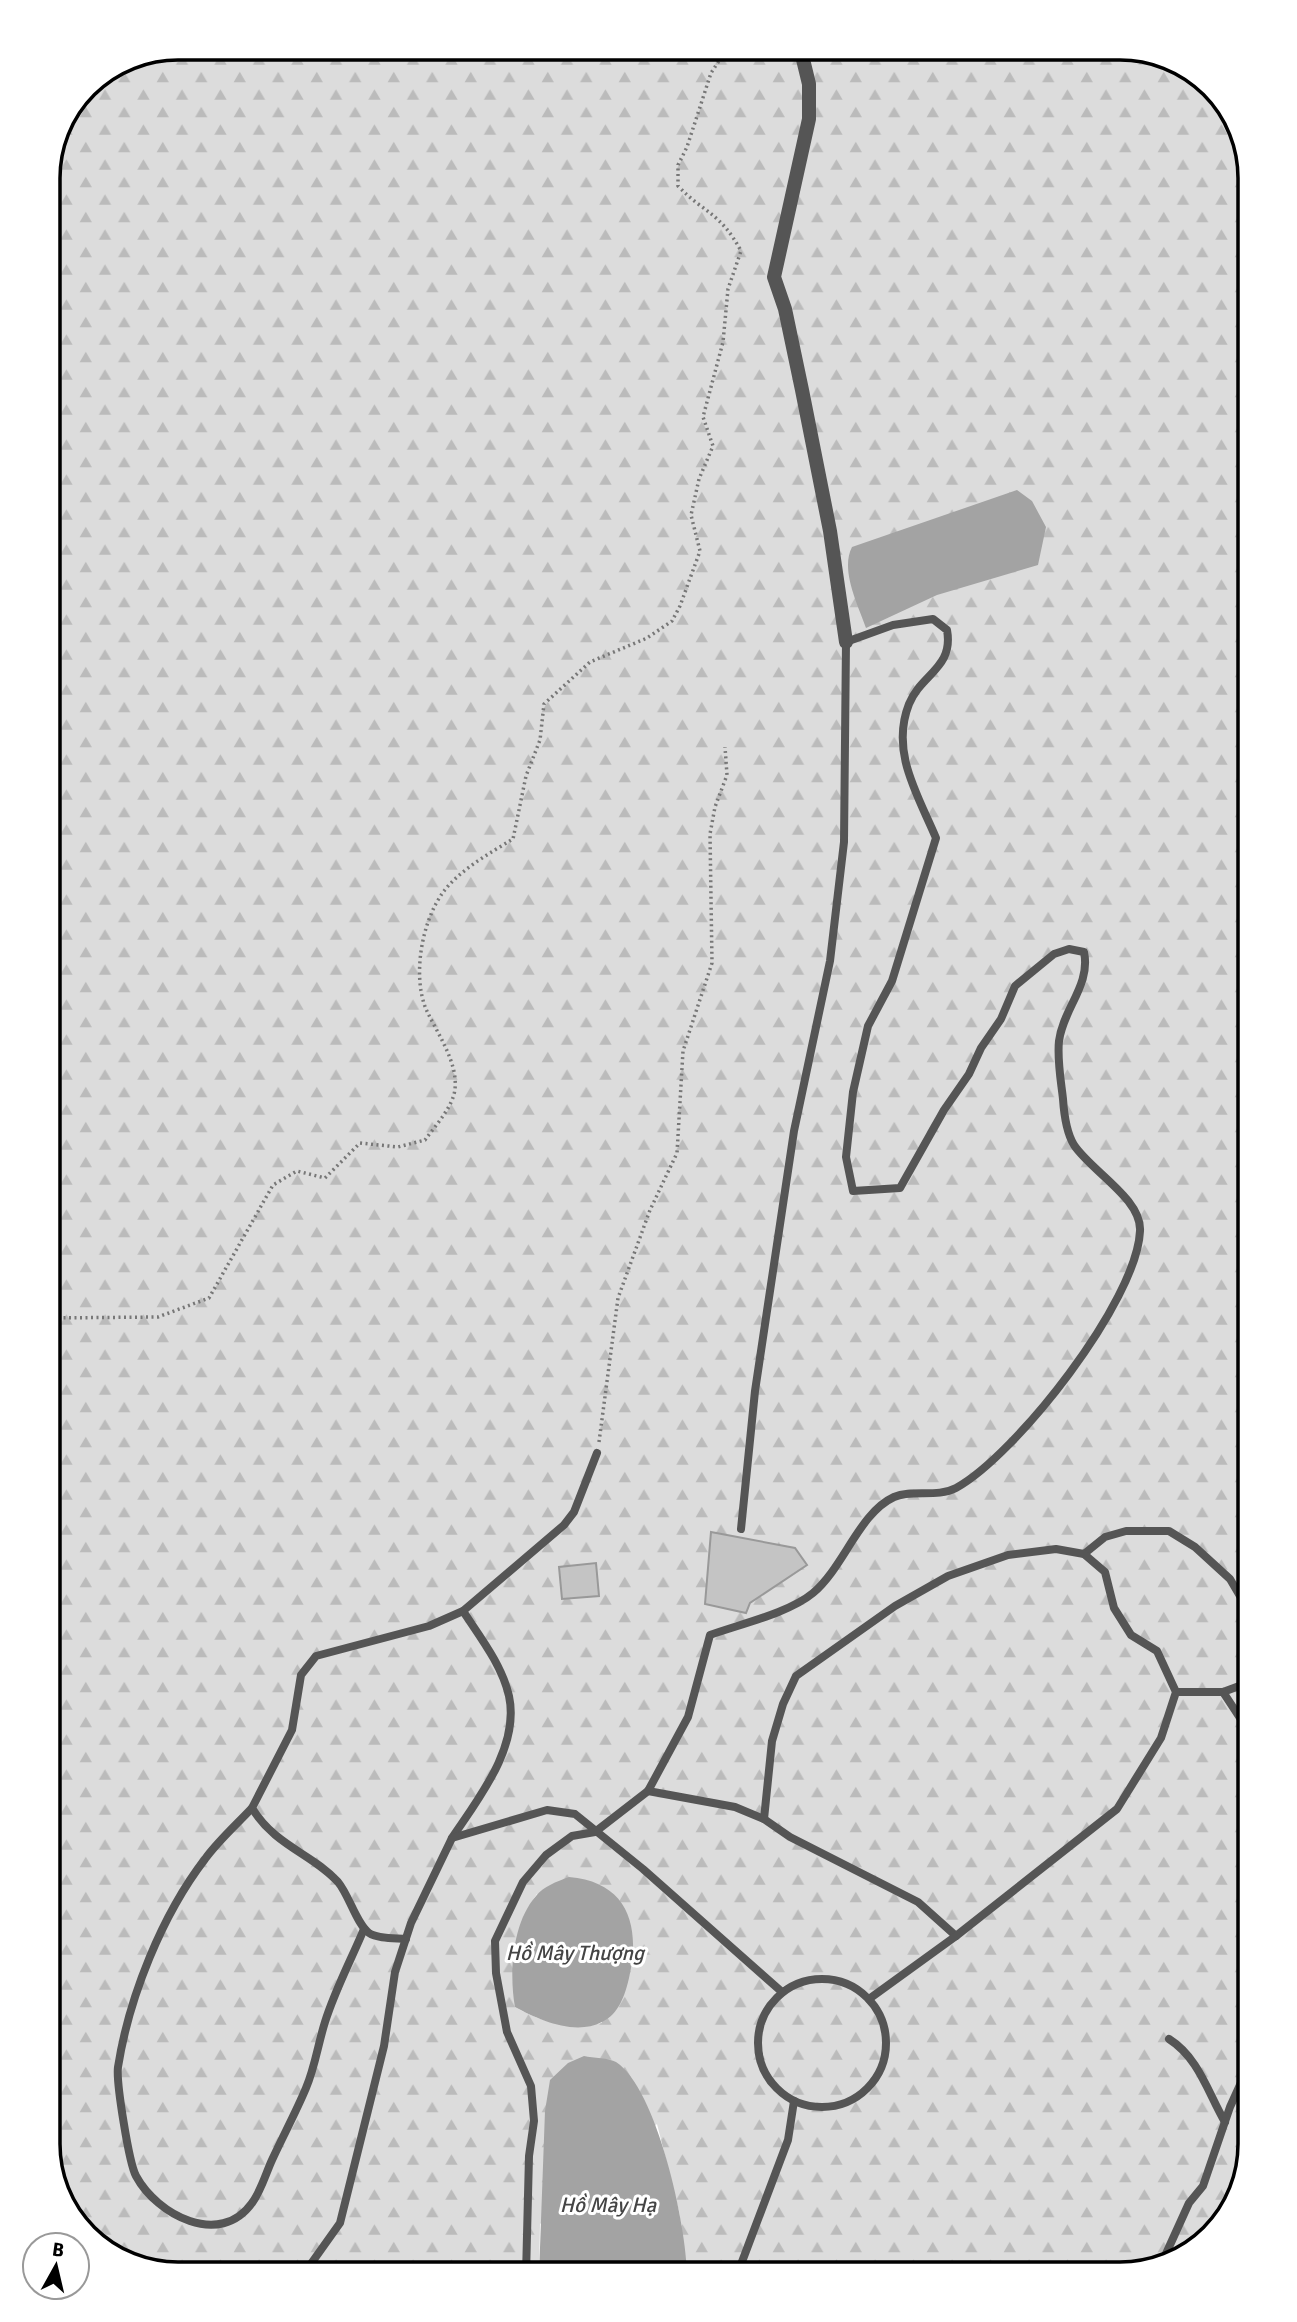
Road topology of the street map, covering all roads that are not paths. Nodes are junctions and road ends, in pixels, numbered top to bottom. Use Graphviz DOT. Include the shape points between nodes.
graph roads {
  1 [pos="803,60"];
  2 [pos="846,642"];
  3 [pos="597,1453"];
  4 [pos="741,1529"];
  5 [pos="1084,1554"];
  6 [pos="1238,1593"];
  7 [pos="463,1611"];
  8 [pos="1238,1686"];
  9 [pos="1176,1692"];
  10 [pos="1223,1692"];
  11 [pos="1238,1715"];
  12 [pos="648,1791"];
  13 [pos="252,1808"];
  14 [pos="764,1819"];
  15 [pos="595,1832"];
  16 [pos="452,1838"];
  17 [pos="364,1929"];
  18 [pos="956,1936"];
  19 [pos="406,1939"];
  20 [pos="782,1992"];
  21 [pos="869,1999"];
  22 [pos="1169,2039"];
  23 [pos="1238,2092"];
  24 [pos="794,2101"];
  25 [pos="1225,2123"];
  26 [pos="1166,2253"];
  27 [pos="312,2262"];
  28 [pos="526,2262"];
  29 [pos="742,2262"];
  1 -- 2 [label="street" via="809,119 774,277 785,309 827,518"];
  2 -- 4 [label="lane" via="845,842 830,961 792,1145 755,1391"];
  2 -- 12 [label="lane" via="893,625 933,619 947,630 949,643 944,660 909,702 902,737 905,768 936,838 892,981 868,1026 853,1092 846,1157 853,1191 900,1188 1001,1018 1015,986 1054,954 1069,949 1084,952 1087,969 1059,1041 1064,1116 1073,1143 1134,1209 1141,1229 1136,1252 1104,1325 1059,1389 976,1475 953,1490 894,1497 866,1519 850,1549 811,1595 710,1635 688,1717"];
  3 -- 7 [label="lane" via="574,1512 564,1525"];
  5 -- 6 [label="lane" via="1105,1537 1126,1531 1169,1531 1195,1547 1230,1579"];
  5 -- 9 [label="lane" via="1105,1572 1114,1608 1131,1634 1157,1651"];
  5 -- 14 [label="lane" via="1056,1549 1008,1555 948,1576 895,1606 796,1676 772,1741"];
  7 -- 13 [label="lane" via="429,1626 316,1656 301,1675 292,1730"];
  7 -- 16 [label="lane" via="499,1671 509,1698 504,1750 496,1770"];
  8 -- 10 [label="lane"];
  9 -- 10 [label="lane"];
  9 -- 18 [label="lane" via="1161,1738 1117,1809"];
  10 -- 11 [label="lane"];
  12 -- 14 [label="lane" via="735,1807"];
  12 -- 15 [label="lane"];
  13 -- 17 [label="lane" via="281,1841 330,1873 349,1897"];
  13 -- 17 [label="lane" via="205,1857 161,1934 137,1996 118,2069 128,2153 147,2194 187,2220 210,2227 237,2218 252,2203 307,2086 339,1983"];
  14 -- 18 [label="lane" via="790,1837 918,1902"];
  15 -- 16 [label="lane" via="575,1814 547,1810"];
  15 -- 20 [label="lane"];
  15 -- 28 [label="lane" via="572,1836 546,1855 523,1882 495,1941 507,2032 531,2086 534,2121"];
  16 -- 19 [label="lane"];
  17 -- 19 [label="lane" via="372,1935"];
  18 -- 21 [label="lane"];
  19 -- 27 [label="lane" via="340,2223"];
  20 -- 21 [label="lane" via="817,1979 854,1987"];
  20 -- 24 [label="lane" via="763,2018 758,2049 763,2070 776,2088"];
  21 -- 24 [label="lane" via="881,2017 886,2039 884,2061 874,2081 858,2096 837,2105 815,2107"];
  22 -- 25 [label="lane" via="1196,2064"];
  23 -- 25 [label="lane"];
  24 -- 29 [label="lane" via="788,2140"];
  25 -- 26 [label="lane" via="1203,2186 1189,2203"];
}
